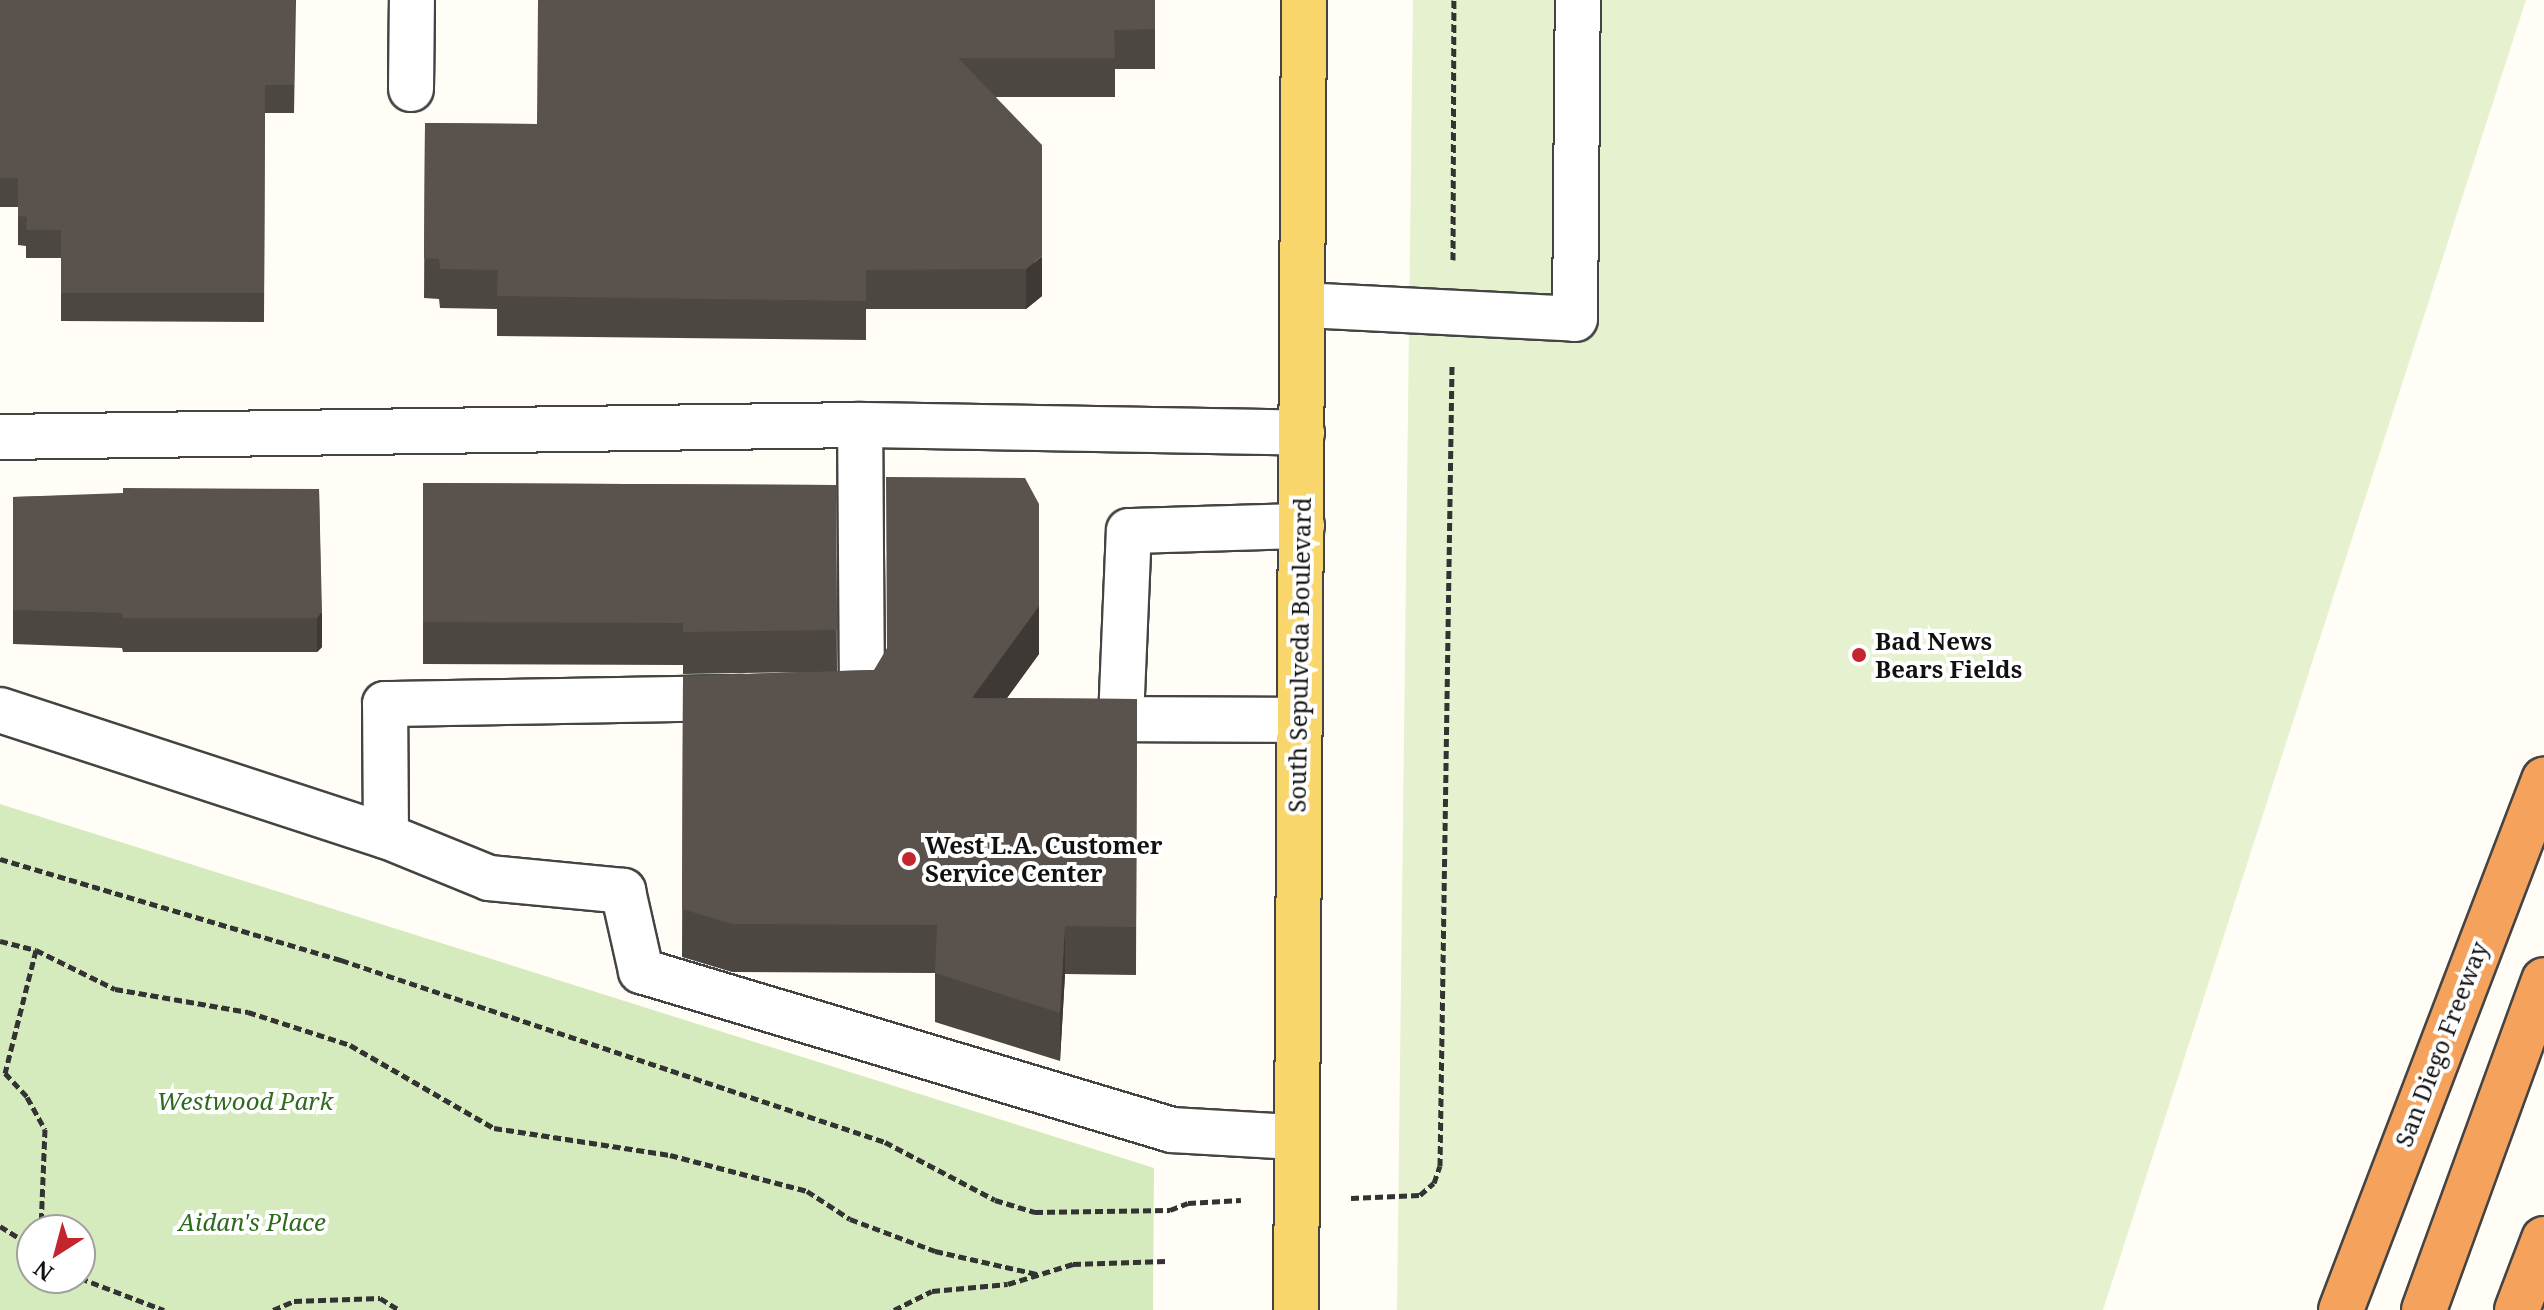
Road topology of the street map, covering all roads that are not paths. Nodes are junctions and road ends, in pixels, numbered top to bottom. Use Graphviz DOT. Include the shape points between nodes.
graph roads {
  1 [pos="412,0"];
  2 [pos="1304,0"];
  3 [pos="1578,0"];
  4 [pos="411,89"];
  5 [pos="1303,305"];
  6 [pos="860,425"];
  7 [pos="1302,433"];
  8 [pos="0,437"];
  9 [pos="1302,526"];
  10 [pos="0,710"];
  11 [pos="1297,720"];
  12 [pos="2544,780"];
  13 [pos="386,836"];
  14 [pos="2544,980"];
  15 [pos="1295,1137"];
  16 [pos="2544,1239"];
  17 [pos="1296,1310"];
  18 [pos="2341,1310"];
  19 [pos="2424,1310"];
  20 [pos="2517,1310"];
  1 -- 4 [label="street"];
  2 -- 5 [label="main road, South Sepulveda Boulevard"];
  3 -- 5 [label="street" via="1575,319"];
  5 -- 7 [label="main road, South Sepulveda Boulevard"];
  6 -- 7 [label="street"];
  6 -- 8 [label="street"];
  6 -- 13 [label="street" via="862,696 385,704"];
  7 -- 9 [label="main road, South Sepulveda Boulevard"];
  9 -- 11 [label="main road, South Sepulveda Boulevard"];
  9 -- 11 [label="street" via="1129,531 1121,719"];
  10 -- 13 [label="street"];
  11 -- 15 [label="main road, South Sepulveda Boulevard"];
  12 -- 18 [label="highway, San Diego Freeway"];
  13 -- 15 [label="street" via="489,878 623,891 641,971 1172,1130"];
  14 -- 19 [label="highway"];
  15 -- 17 [label="main road, South Sepulveda Boulevard"];
  16 -- 20 [label="highway"];
}
